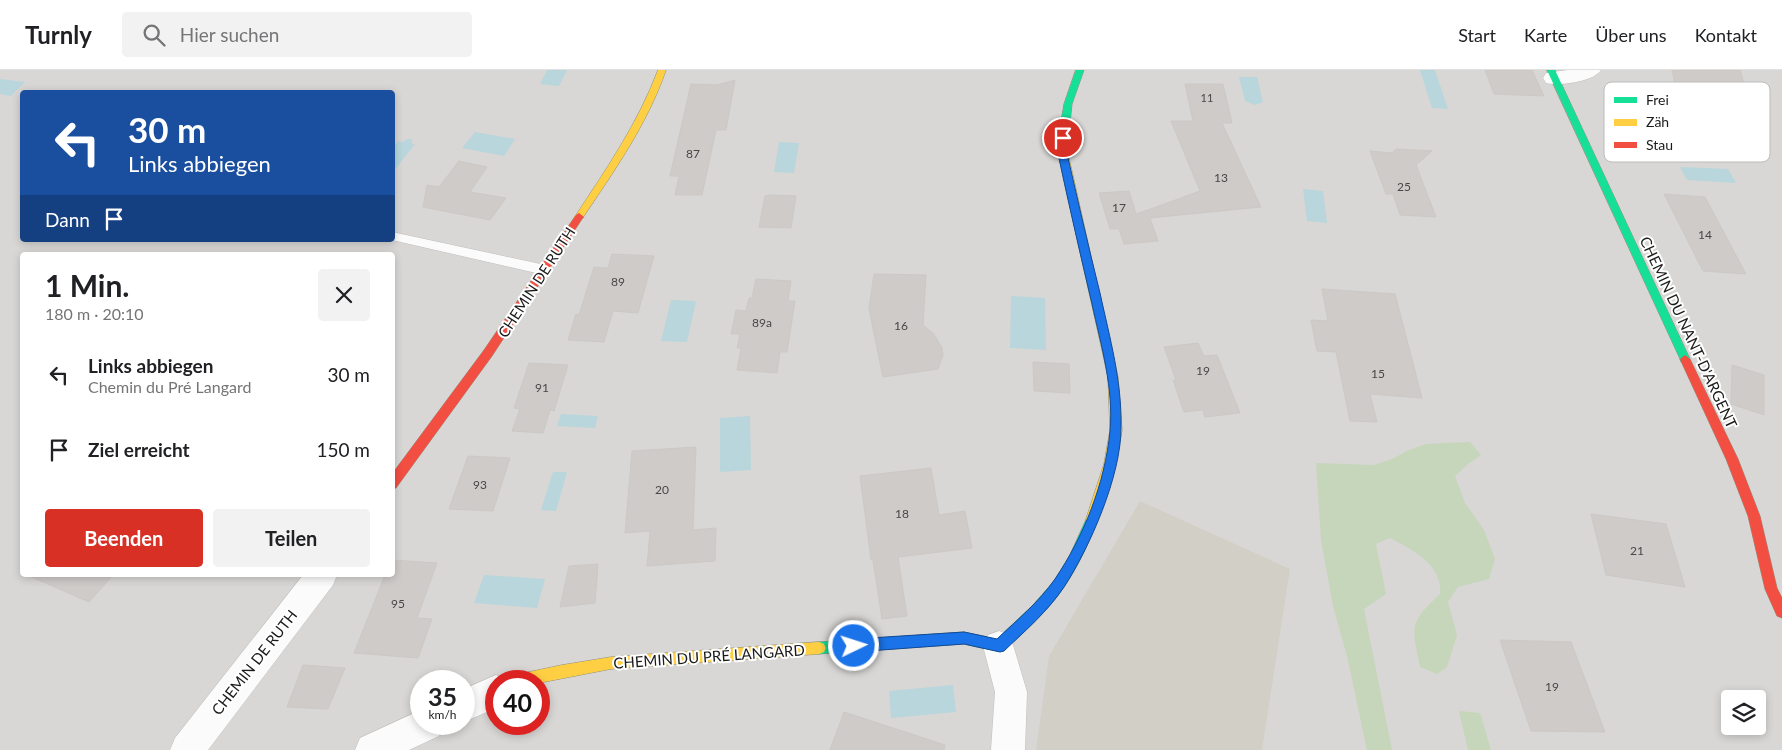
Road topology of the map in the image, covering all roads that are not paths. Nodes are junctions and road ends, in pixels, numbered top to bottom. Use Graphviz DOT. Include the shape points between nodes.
graph roads {
  1 [pos="662,70"];
  2 [pos="1080,70"];
  3 [pos="1590,70"];
  4 [pos="1553,74"];
  5 [pos="395,237"];
  6 [pos="545,270"];
  7 [pos="395,480"];
  8 [pos="320,577"];
  9 [pos="1782,612"];
  10 [pos="1000,646"];
  11 [pos="550,674"];
  12 [pos="410,732"];
  13 [pos="186,750"];
  14 [pos="372,750"];
  15 [pos="1008,750"];
  1 -- 6 [label="street, CHEMIN DE RUTH" via="637,129"];
  2 -- 10 [label="street" via="1068,104 1062,149 1114,377 1116,430 1099,502 1082,543 1059,584"];
  3 -- 4 [label="street" via="1569,77"];
  4 -- 9 [label="street, CHEMIN DU NANT-D'ARGENT" via="1732,459 1754,516 1770,588"];
  5 -- 6 [label="lane"];
  6 -- 7 [label="street, CHEMIN DE RUTH" via="446,414"];
  8 -- 13 [label="street, CHEMIN DE RUTH"];
  10 -- 11 [label="street, CHEMIN DU PRÉ LANGARD" via="964,638 611,662"];
  10 -- 15 [label="street" via="1011,692"];
  12 -- 14 [label="street"];
}
